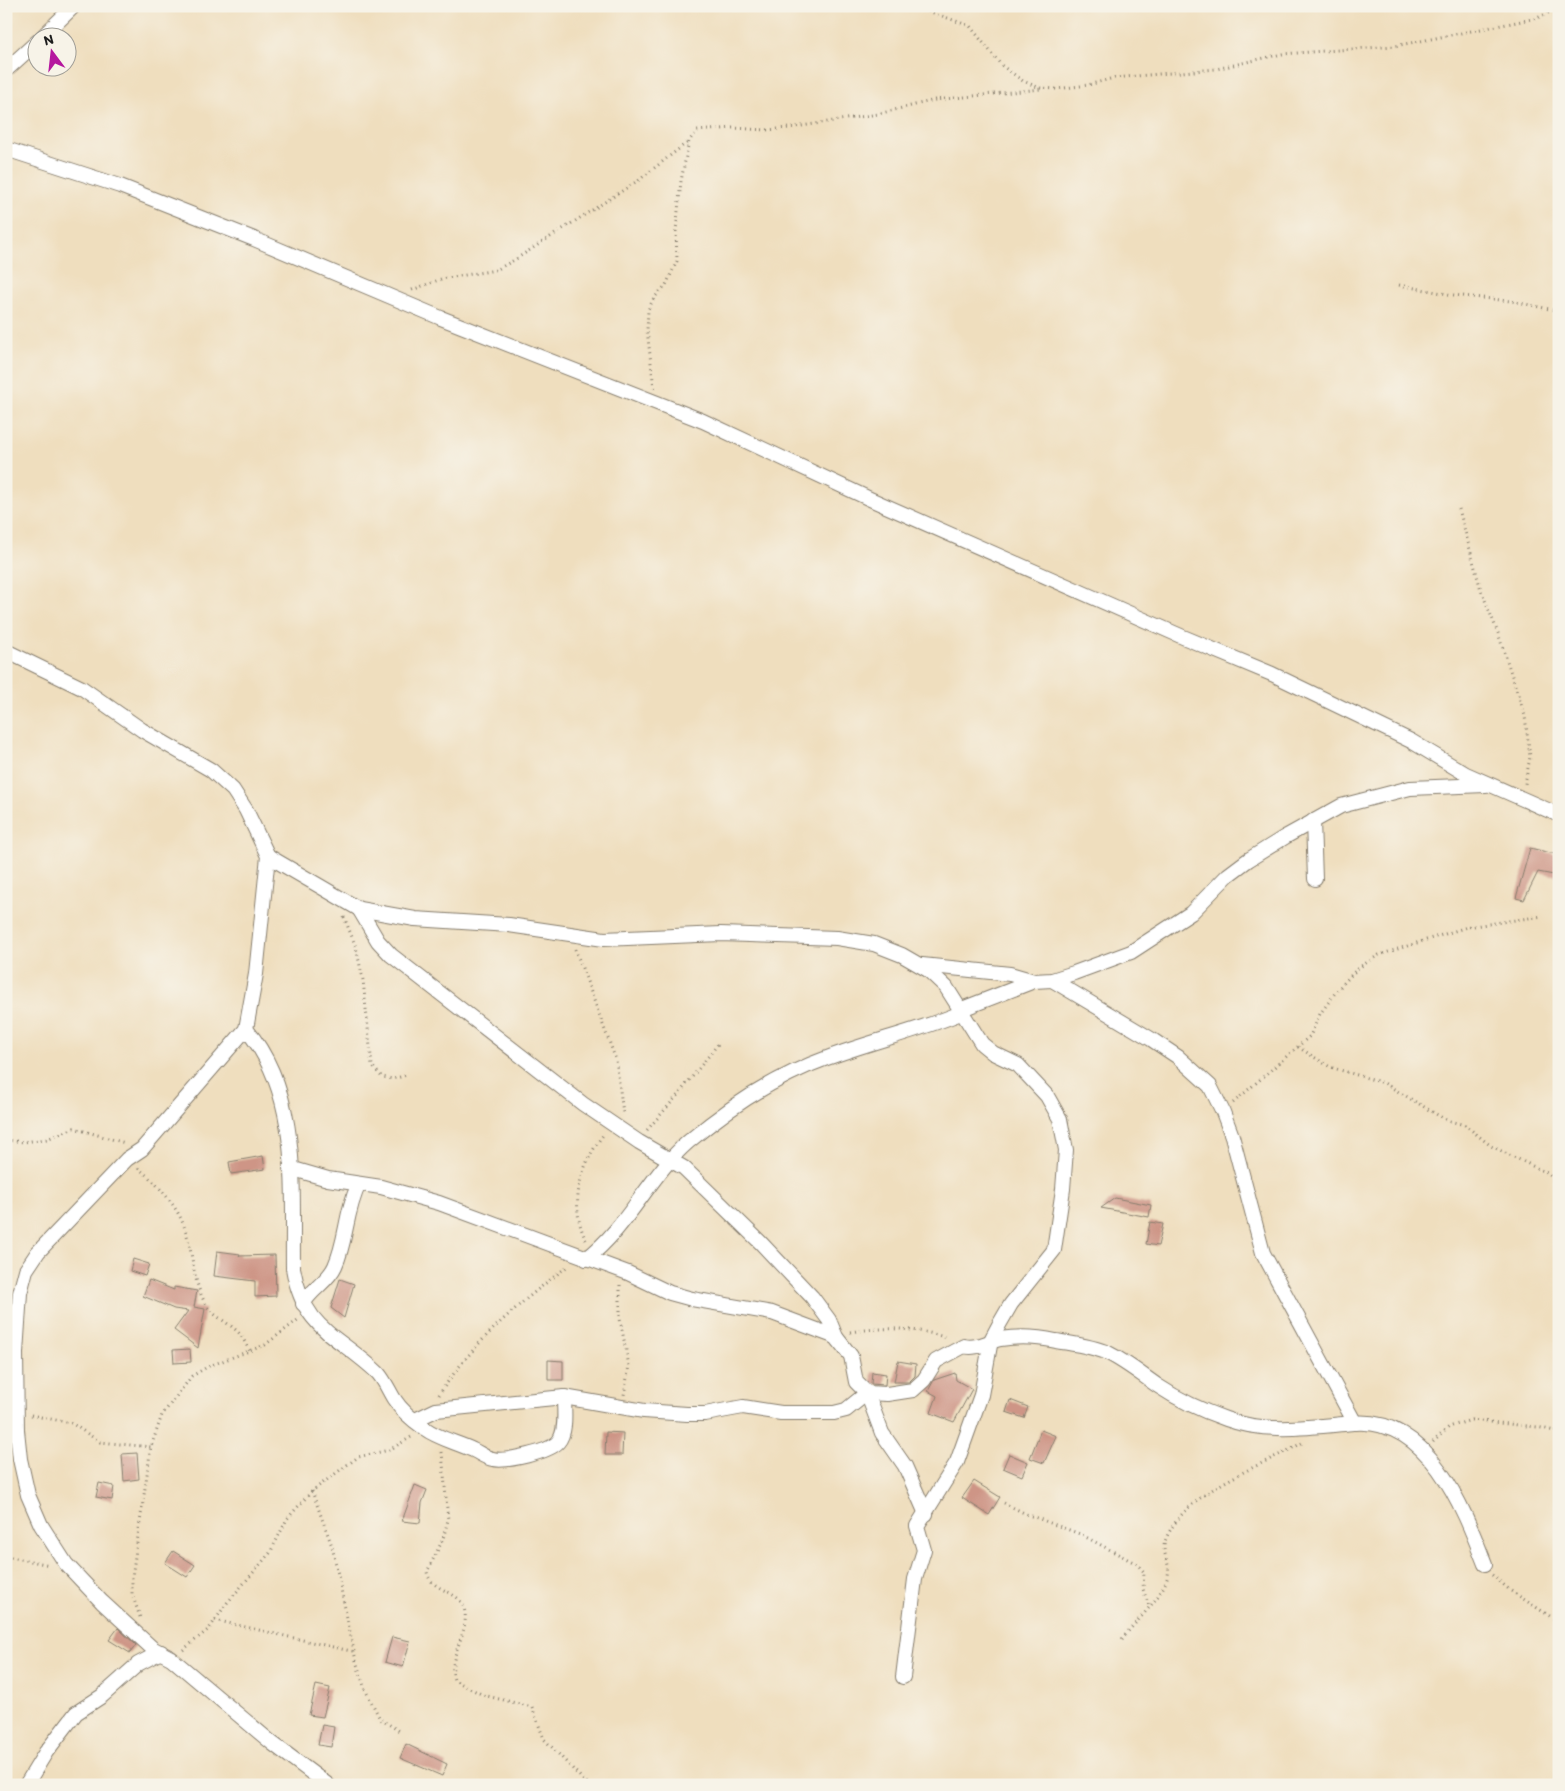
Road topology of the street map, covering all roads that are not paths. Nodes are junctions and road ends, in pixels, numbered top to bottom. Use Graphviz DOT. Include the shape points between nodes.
graph roads {
  1 [pos="74,6"];
  2 [pos="51,28"];
  3 [pos="28,50"];
  4 [pos="6,70"];
  5 [pos="6,149"];
  6 [pos="6,650"];
  7 [pos="1492,785"];
  8 [pos="1559,815"];
  9 [pos="1313,821"];
  10 [pos="268,856"];
  11 [pos="1315,879"];
  12 [pos="359,909"];
  13 [pos="920,965"];
  14 [pos="1052,980"];
  15 [pos="1034,981"];
  16 [pos="962,1010"];
  17 [pos="246,1029"];
  18 [pos="672,1159"];
  19 [pos="290,1168"];
  20 [pos="359,1184"];
  21 [pos="587,1256"];
  22 [pos="305,1309"];
  23 [pos="835,1335"];
  24 [pos="991,1340"];
  25 [pos="867,1393"];
  26 [pos="564,1397"];
  27 [pos="1355,1423"];
  28 [pos="419,1424"];
  29 [pos="926,1514"];
  30 [pos="1485,1564"];
  31 [pos="166,1655"];
  32 [pos="903,1677"];
  33 [pos="26,1785"];
  34 [pos="328,1785"];
  1 -- 2 [label="street"];
  3 -- 4 [label="street"];
  5 -- 7 [label="street" via="120,186 703,421 870,499 1289,682 1403,737 1466,774"];
  6 -- 10 [label="street" via="82,688 142,730 212,770 233,790"];
  7 -- 8 [label="street"];
  7 -- 9 [label="street" via="1410,788 1341,806"];
  9 -- 11 [label="street"];
  9 -- 14 [label="street" via="1228,875 1191,913 1131,952"];
  10 -- 12 [label="street"];
  10 -- 17 [label="street" via="256,974"];
  12 -- 13 [label="street" via="415,919 604,938 721,934 837,938 874,944"];
  12 -- 18 [label="street" via="378,941 391,955 494,1037 612,1124"];
  13 -- 15 [label="street" via="1010,974"];
  13 -- 16 [label="street" via="946,987"];
  14 -- 15 [label="street"];
  14 -- 27 [label="street" via="1178,1058 1210,1086 1223,1112 1263,1253"];
  15 -- 16 [label="street"];
  16 -- 18 [label="street" via="802,1068 774,1082 712,1122"];
  16 -- 24 [label="street" via="982,1044 993,1054 1018,1065 1047,1096 1060,1119 1066,1150 1054,1250 1011,1304"];
  17 -- 19 [label="street" via="262,1047 275,1079 290,1139"];
  17 -- 31 [label="street" via="142,1149 127,1159 38,1252 26,1270 20,1293 16,1413 20,1459 28,1496 41,1525 70,1569 152,1648"];
  18 -- 21 [label="street" via="618,1229"];
  18 -- 23 [label="street" via="738,1219 812,1297 829,1320"];
  19 -- 20 [label="street"];
  19 -- 22 [label="street" via="293,1268 296,1288"];
  20 -- 21 [label="street" via="382,1187 438,1204"];
  20 -- 22 [label="street" via="349,1208 337,1263 306,1298"];
  21 -- 23 [label="street" via="670,1293 772,1313"];
  22 -- 28 [label="street" via="316,1323 377,1373 400,1407"];
  23 -- 25 [label="street" via="851,1356 856,1382"];
  24 -- 25 [label="street" via="970,1348 964,1346 936,1361 924,1380 912,1390"];
  24 -- 27 [label="street" via="1029,1337 1095,1348 1172,1395 1212,1414 1250,1426"];
  24 -- 29 [label="street" via="981,1395 963,1447 946,1483"];
  25 -- 26 [label="street" via="846,1410 834,1413 781,1413 743,1407 687,1414"];
  25 -- 29 [label="street" via="885,1438 902,1461"];
  26 -- 28 [label="street" via="433,1411"];
  26 -- 28 [label="street" via="562,1433 558,1442 535,1453 503,1460 442,1438"];
  27 -- 30 [label="street" via="1376,1423 1390,1428 1433,1460 1463,1509"];
  29 -- 32 [label="street" via="917,1529 924,1550 915,1579"];
  31 -- 33 [label="street" via="138,1664 102,1696 76,1713"];
  31 -- 34 [label="street"];
}
